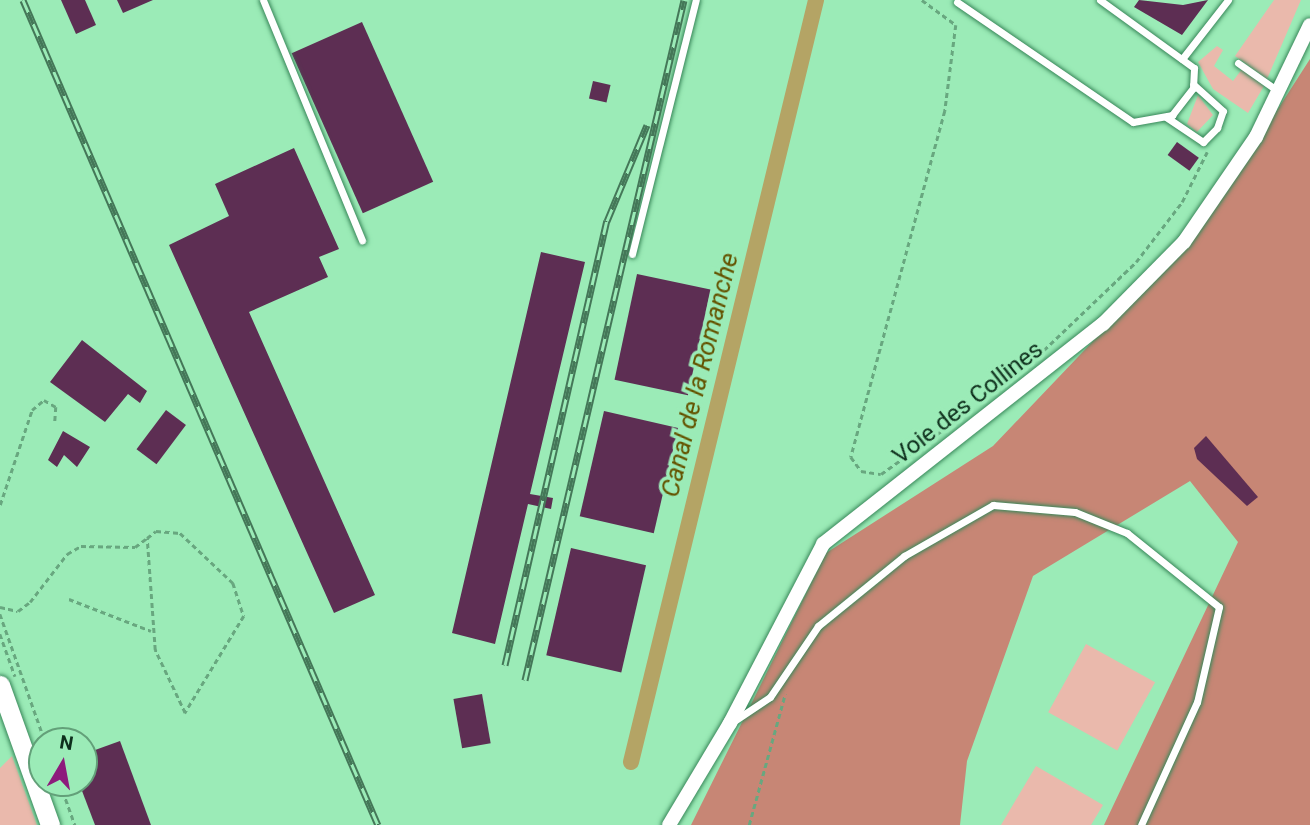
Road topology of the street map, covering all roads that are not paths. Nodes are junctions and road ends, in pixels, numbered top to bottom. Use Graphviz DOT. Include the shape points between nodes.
graph roads {
  1 [pos="263,0"];
  2 [pos="696,0"];
  3 [pos="1228,0"];
  4 [pos="1104,1"];
  5 [pos="957,2"];
  6 [pos="1310,25"];
  7 [pos="1182,59"];
  8 [pos="1238,63"];
  9 [pos="1193,85"];
  10 [pos="1279,92"];
  11 [pos="1166,117"];
  12 [pos="362,240"];
  13 [pos="632,254"];
  14 [pos="0,685"];
  15 [pos="730,723"];
  16 [pos="50,825"];
  17 [pos="669,825"];
  18 [pos="1141,825"];
  1 -- 12 [label="lane"];
  2 -- 13 [label="lane"];
  3 -- 7 [label="lane"];
  4 -- 7 [label="lane"];
  5 -- 11 [label="lane" via="1103,106 1133,122"];
  6 -- 10 [label="street, Voie des Collines"];
  7 -- 9 [label="lane" via="1194,68"];
  8 -- 10 [label="lane"];
  9 -- 11 [label="lane"];
  9 -- 11 [label="lane" via="1223,111 1206,139 1190,136"];
  10 -- 15 [label="street, Voie des Collines" via="1184,242 1103,324 823,544"];
  14 -- 16 [label="street"];
  15 -- 17 [label="street, Voie des Collines"];
  15 -- 18 [label="lane" via="770,697 818,626 904,556 993,505 1085,517 1127,534 1219,607 1196,702"];
}
